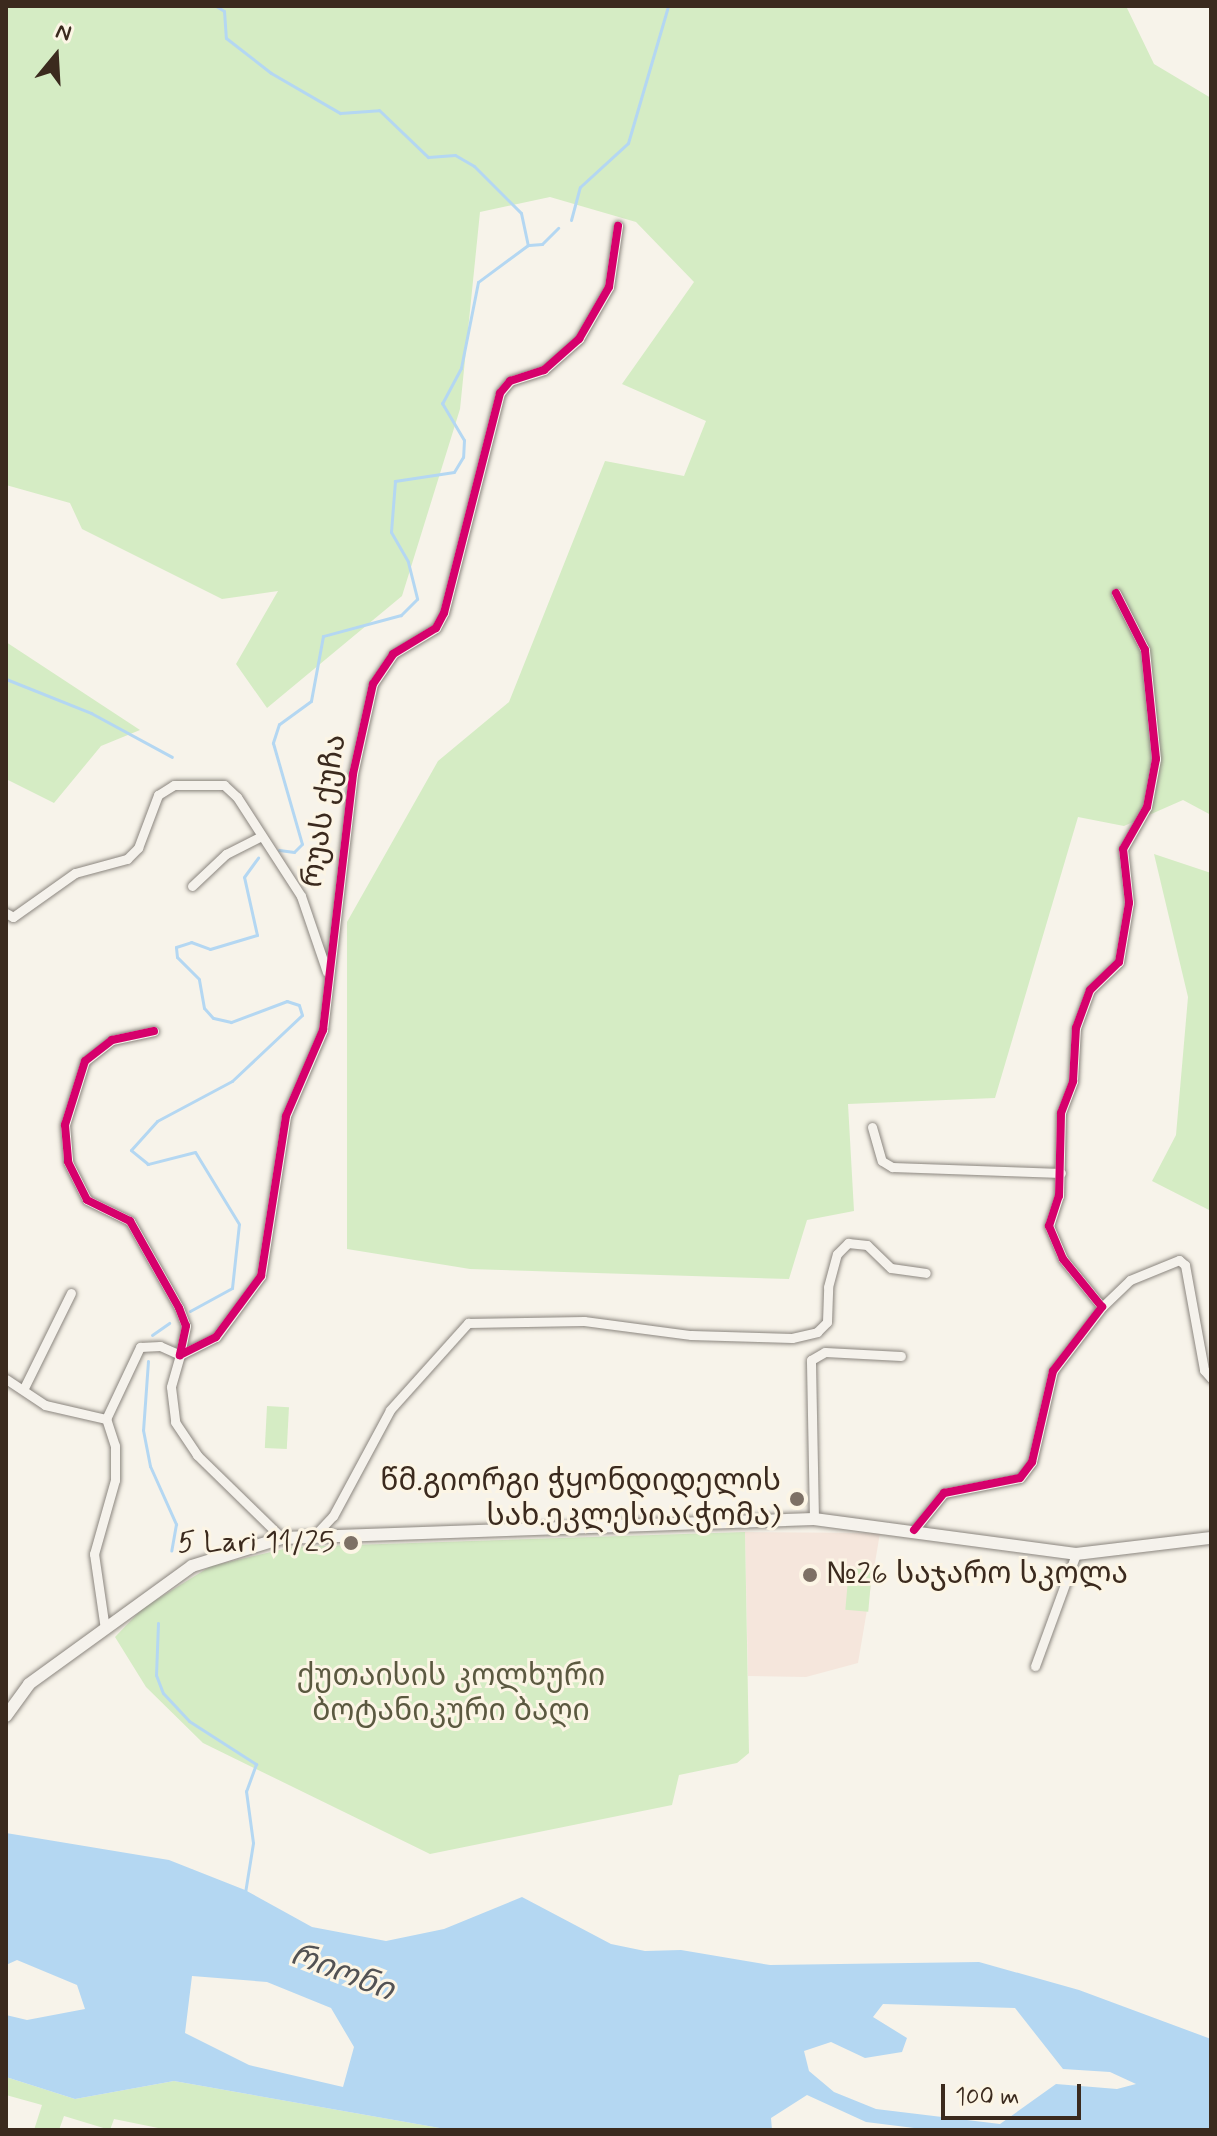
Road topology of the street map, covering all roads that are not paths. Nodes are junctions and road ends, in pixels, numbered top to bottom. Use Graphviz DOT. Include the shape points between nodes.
graph roads {
  1 [pos="618,226"];
  2 [pos="1116,593"];
  3 [pos="258,838"];
  4 [pos="192,886"];
  5 [pos="6,913"];
  6 [pos="327,972"];
  7 [pos="154,1031"];
  8 [pos="872,1127"];
  9 [pos="1061,1173"];
  10 [pos="926,1273"];
  11 [pos="71,1293"];
  12 [pos="1102,1307"];
  13 [pos="180,1355"];
  14 [pos="901,1356"];
  15 [pos="1211,1378"];
  16 [pos="6,1379"];
  17 [pos="24,1388"];
  18 [pos="106,1419"];
  19 [pos="814,1519"];
  20 [pos="914,1530"];
  21 [pos="315,1535"];
  22 [pos="282,1538"];
  23 [pos="1211,1538"];
  24 [pos="1076,1554"];
  25 [pos="105,1629"];
  26 [pos="1035,1666"];
  27 [pos="6,1716"];
  1 -- 6 [label="street, რუას ქუჩა" via="609,287 579,339 544,370 510,381 500,393 436,628 393,654 373,684 353,774"];
  2 -- 9 [label="street" via="1145,650 1156,759 1143,821 1123,849 1129,903 1119,962 1090,990 1076,1028 1073,1081 1061,1113"];
  3 -- 4 [label="street" via="226,854"];
  3 -- 5 [label="street" via="237,797 224,785 174,785 158,795 138,848 127,859 75,873 13,917"];
  3 -- 6 [label="street" via="309,911 313,944"];
  6 -- 13 [label="street, რუას ქუჩა" via="323,1030 279,1146 261,1276 216,1337"];
  7 -- 13 [label="street" via="112,1040 85,1061 65,1125 68,1162 87,1200 130,1221 179,1308 186,1326"];
  8 -- 9 [label="street" via="882,1161 892,1167"];
  9 -- 12 [label="street" via="1049,1226 1055,1247"];
  10 -- 21 [label="street" via="891,1268 867,1245 848,1243 837,1254 828,1287 827,1322 817,1332 792,1338 691,1335 584,1321 468,1323 390,1410 333,1516"];
  11 -- 17 [label="street"];
  12 -- 15 [label="street" via="1130,1280 1179,1260 1185,1265 1204,1370"];
  12 -- 20 [label="street" via="1053,1371 1032,1462 1020,1478 944,1493"];
  13 -- 18 [label="street" via="160,1346 140,1347"];
  13 -- 22 [label="street" via="171,1387 175,1422 197,1455"];
  14 -- 19 [label="street" via="825,1352 811,1360"];
  16 -- 17 [label="street"];
  17 -- 18 [label="street" via="45,1405"];
  18 -- 25 [label="street" via="115,1480 94,1554"];
  19 -- 20 [label="main road"];
  19 -- 21 [label="main road"];
  20 -- 24 [label="main road"];
  21 -- 22 [label="main road"];
  22 -- 25 [label="main road" via="192,1566"];
  23 -- 24 [label="main road"];
  24 -- 26 [label="street"];
  25 -- 27 [label="main road" via="29,1684"];
}
